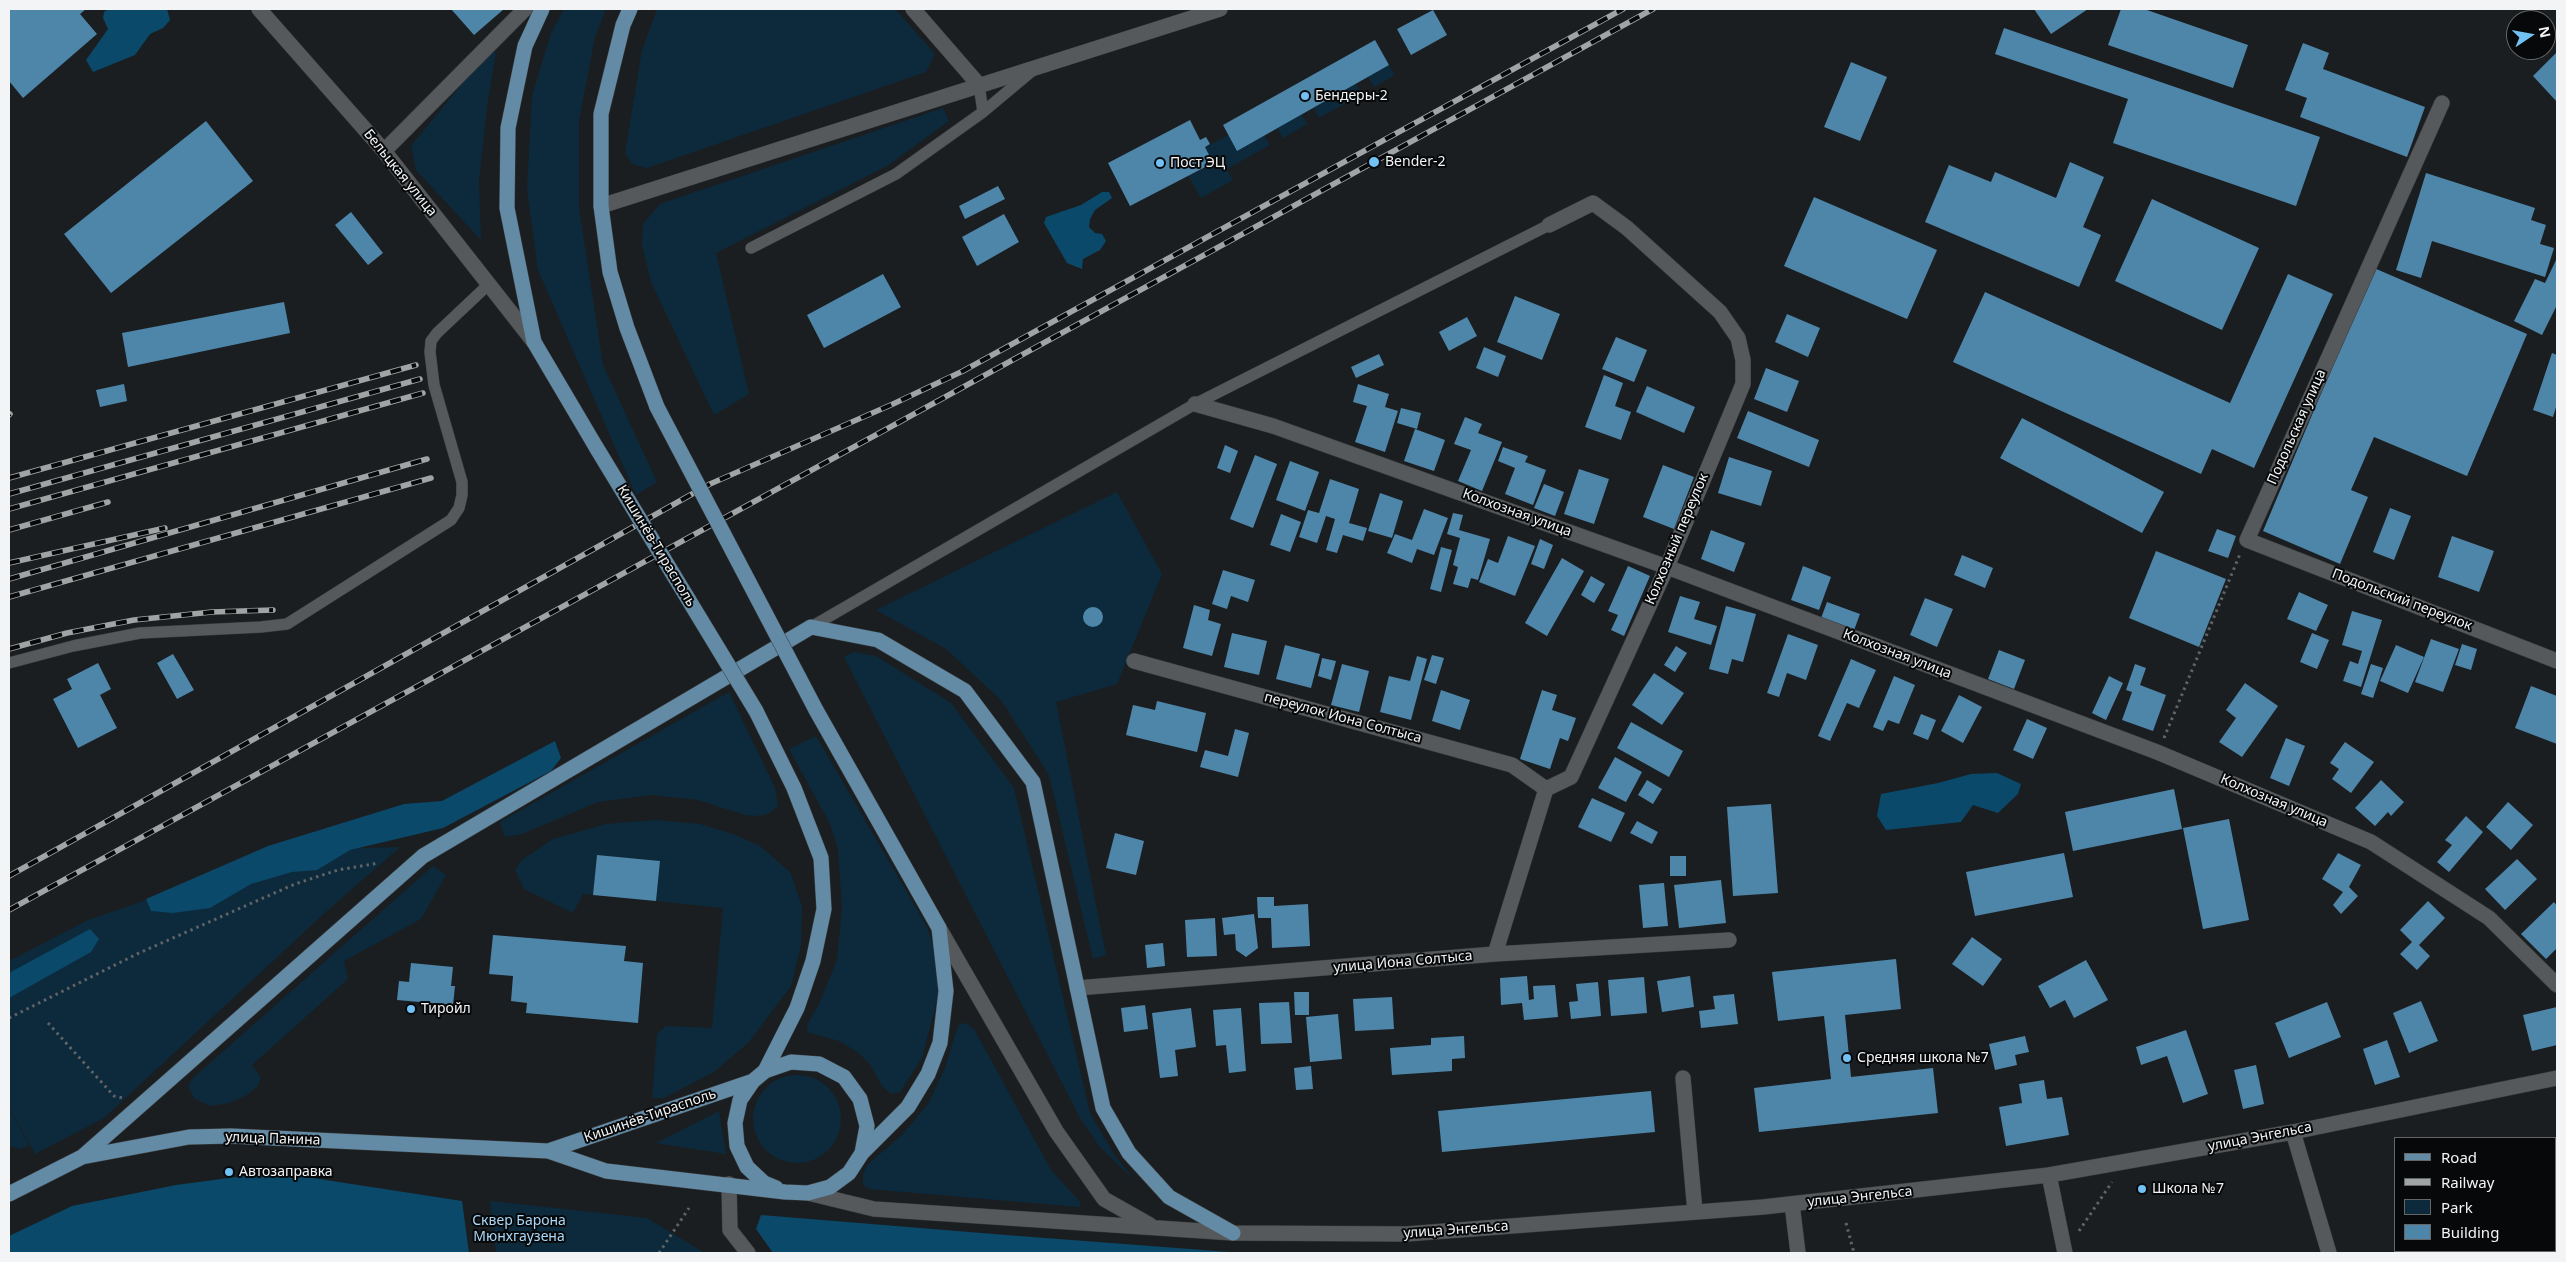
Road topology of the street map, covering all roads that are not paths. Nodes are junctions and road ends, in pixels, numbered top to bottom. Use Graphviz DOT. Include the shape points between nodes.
graph roads {
  1 [pos="259,9"];
  2 [pos="525,9"];
  3 [pos="542,9"];
  4 [pos="630,9"];
  5 [pos="912,9"];
  6 [pos="1220,9"];
  7 [pos="1035,68"];
  8 [pos="979,86"];
  9 [pos="2442,103"];
  10 [pos="983,112"];
  11 [pos="384,151"];
  12 [pos="600,206"];
  13 [pos="1550,225"];
  14 [pos="751,248"];
  15 [pos="489,284"];
  16 [pos="534,342"];
  17 [pos="1195,404"];
  18 [pos="2246,540"];
  19 [pos="1667,566"];
  20 [pos="811,627"];
  21 [pos="1134,661"];
  22 [pos="2557,661"];
  23 [pos="9,663"];
  24 [pos="1546,789"];
  25 [pos="939,928"];
  26 [pos="1729,940"];
  27 [pos="1494,954"];
  28 [pos="2557,985"];
  29 [pos="1077,988"];
  30 [pos="766,1071"];
  31 [pos="1683,1078"];
  32 [pos="2557,1078"];
  33 [pos="753,1081"];
  34 [pos="2293,1132"];
  35 [pos="548,1151"];
  36 [pos="862,1154"];
  37 [pos="82,1157"];
  38 [pos="2049,1175"];
  39 [pos="730,1184"];
  40 [pos="785,1192"];
  41 [pos="808,1193"];
  42 [pos="9,1194"];
  43 [pos="1792,1204"];
  44 [pos="1695,1212"];
  45 [pos="1154,1226"];
  46 [pos="1233,1233"];
  47 [pos="2065,1252"];
  48 [pos="748,1253"];
  49 [pos="1798,1253"];
  50 [pos="2329,1253"];
  1 -- 11 [label="street, Бельцкая улица"];
  2 -- 11 [label="street"];
  3 -- 16 [label="main road, Кишинёв-Тирасполь" via="525,46 508,128 507,208"];
  4 -- 12 [label="main road" via="601,114"];
  5 -- 8 [label="street"];
  6 -- 7 [label="street"];
  7 -- 8 [label="street"];
  7 -- 10 [label="lane"];
  8 -- 10 [label="lane"];
  8 -- 12 [label="street"];
  9 -- 18 [label="street, Подольская улица"];
  10 -- 14 [label="lane" via="896,174"];
  11 -- 15 [label="street, Бельцкая улица"];
  12 -- 25 [label="main road, bridge" via="610,272 626,328 658,408 816,710"];
  13 -- 17 [label="lane"];
  13 -- 19 [label="street, Колхозный переулок" via="1593,203 1627,228 1720,312 1738,338 1743,360 1742,384"];
  15 -- 16 [label="street, Бельцкая улица"];
  15 -- 23 [label="lane" via="431,341 434,385 462,482 459,508 451,520 287,624 140,633"];
  16 -- 30 [label="main road, Кишинёв-Тирасполь, bridge" via="756,711 794,788 821,858 824,910 813,961 797,1008"];
  17 -- 19 [label="street, Колхозная улица" via="1273,426"];
  17 -- 20 [label="lane"];
  18 -- 22 [label="street, Подольский переулок"];
  19 -- 24 [label="street, Колхозный переулок" via="1571,777"];
  19 -- 28 [label="street, Колхозная улица" via="2158,752 2371,842 2489,918"];
  20 -- 29 [label="main road" via="878,640 965,691 1033,782"];
  20 -- 37 [label="main road" via="423,856"];
  21 -- 24 [label="street, переулок Иона Солтыса" via="1512,765"];
  24 -- 27 [label="street"];
  25 -- 36 [label="main road" via="946,991 940,1042 928,1074 908,1107"];
  25 -- 45 [label="street" via="1056,1131 1104,1199"];
  26 -- 27 [label="street, улица Иона Солтыса"];
  27 -- 29 [label="street, улица Иона Солтыса"];
  29 -- 46 [label="main road" via="1103,1108 1129,1153 1169,1197"];
  30 -- 33 [label="main road"];
  30 -- 36 [label="main road" via="801,1062 819,1064 844,1077 860,1099 867,1126"];
  31 -- 44 [label="street"];
  32 -- 34 [label="street, улица Энгельса"];
  33 -- 35 [label="main road, Кишинёв-Тирасполь"];
  33 -- 40 [label="main road" via="740,1100 735,1123 737,1146 747,1167 764,1182"];
  34 -- 38 [label="street, улица Энгельса"];
  34 -- 50 [label="street"];
  35 -- 37 [label="main road, улица Панина" via="231,1136 189,1137"];
  35 -- 39 [label="main road" via="606,1171"];
  36 -- 41 [label="main road" via="849,1173 830,1187"];
  37 -- 42 [label="main road, улица Панина"];
  38 -- 43 [label="street, улица Энгельса"];
  38 -- 47 [label="street"];
  39 -- 40 [label="main road"];
  39 -- 48 [label="street" via="730,1230"];
  40 -- 41 [label="main road"];
  41 -- 45 [label="street, улица Энгельса" via="874,1209"];
  43 -- 44 [label="street, улица Энгельса"];
  43 -- 49 [label="street"];
  44 -- 46 [label="street, улица Энгельса" via="1406,1234"];
  45 -- 46 [label="street, улица Энгельса"];
}
